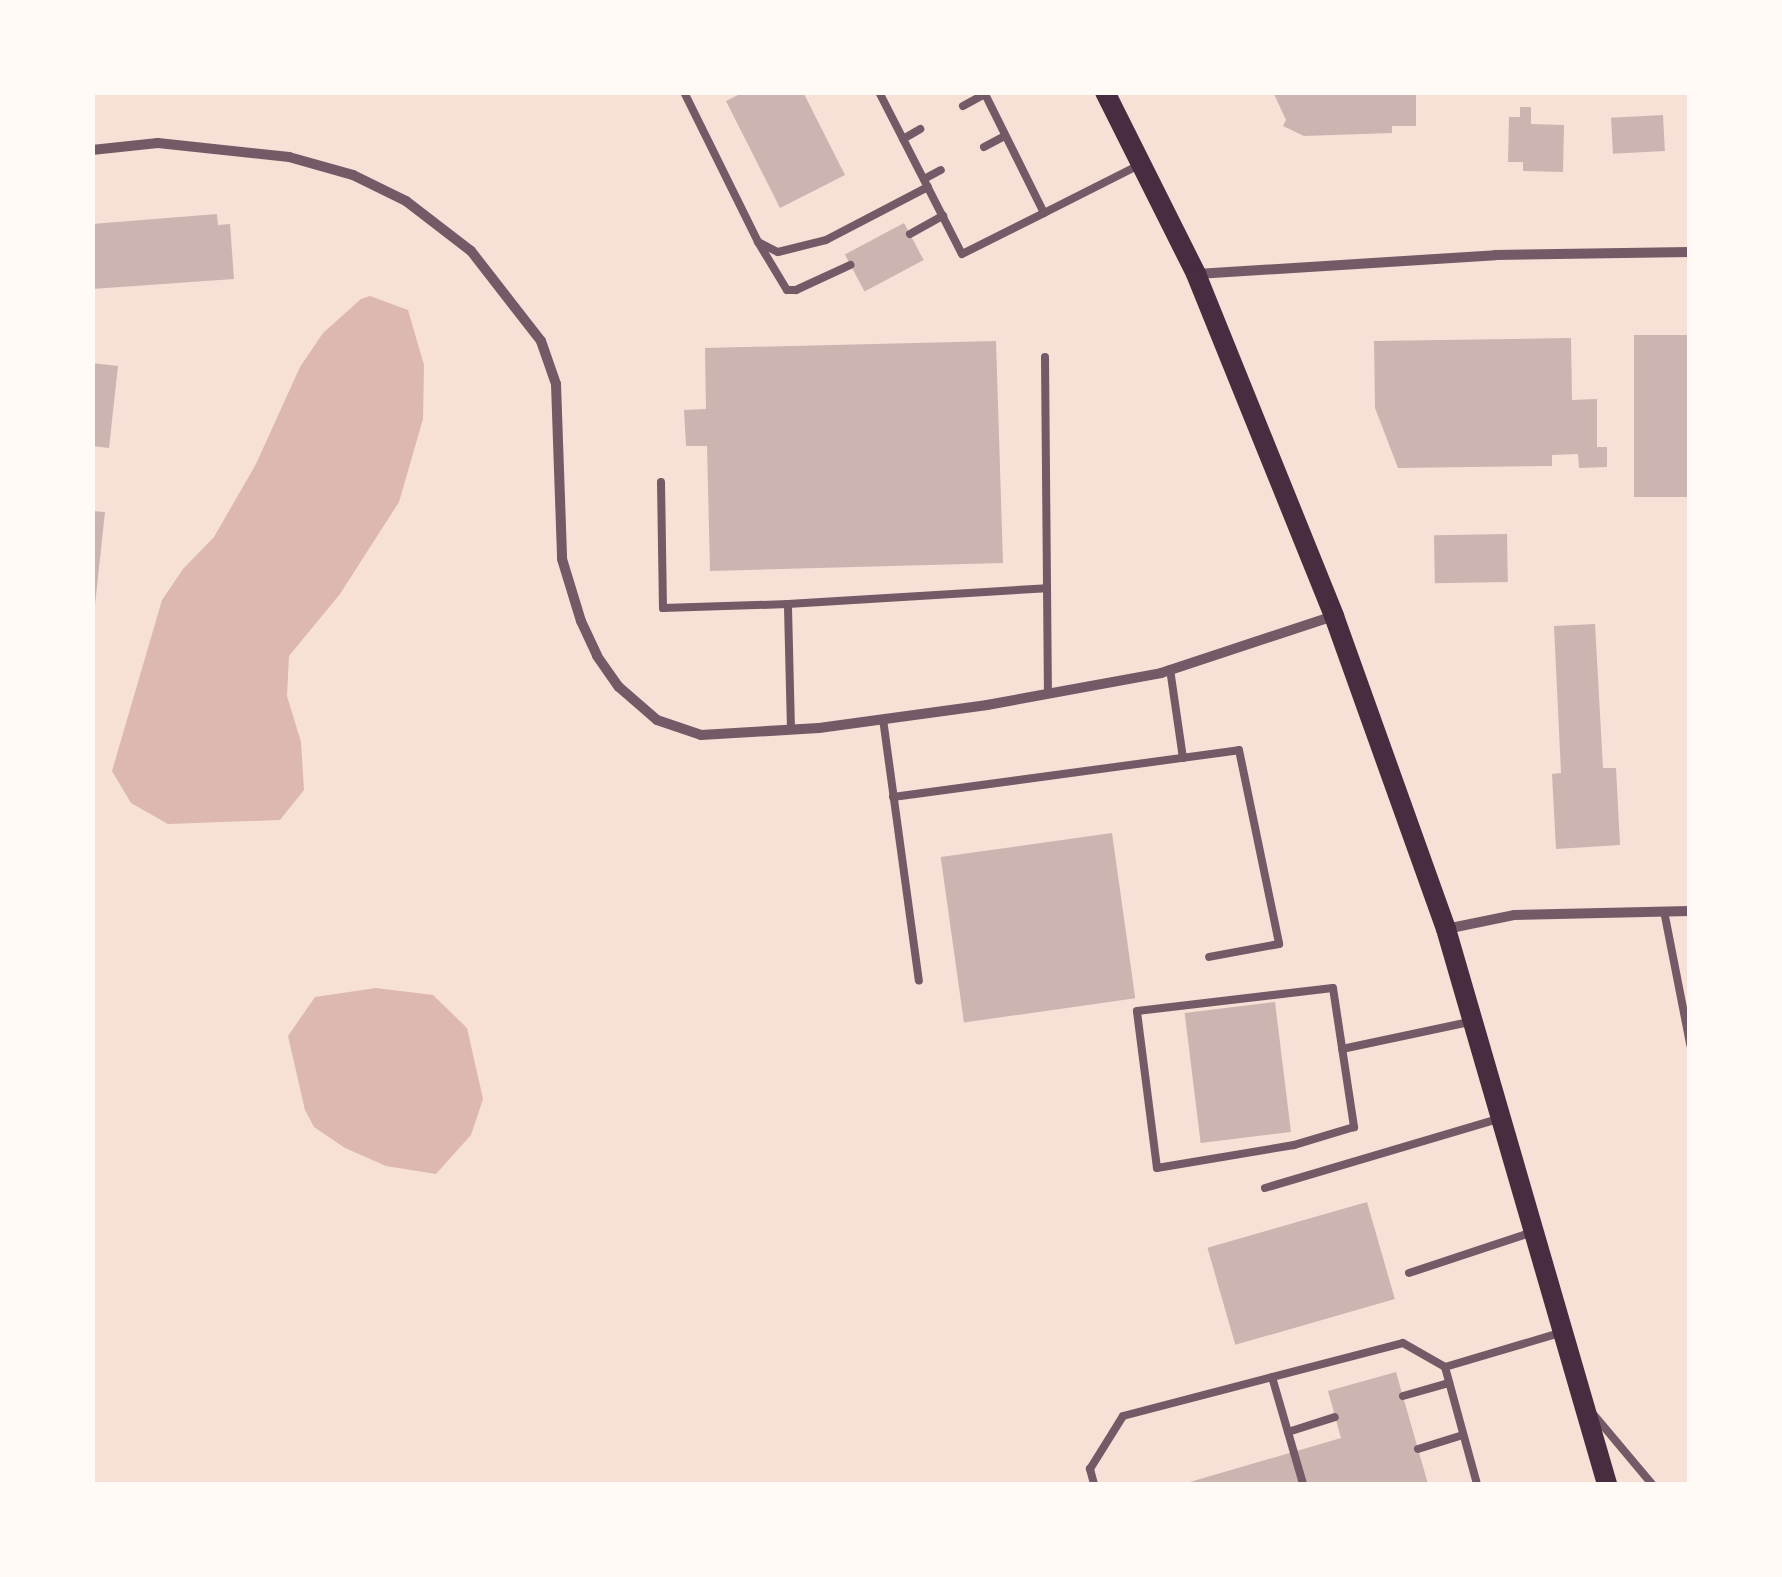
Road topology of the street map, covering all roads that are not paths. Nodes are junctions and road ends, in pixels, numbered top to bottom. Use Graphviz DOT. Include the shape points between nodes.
graph roads {
  1 [pos="684,92"];
  2 [pos="896,92"];
  3 [pos="1105,92"];
  4 [pos="984,94"];
  5 [pos="881,96"];
  6 [pos="963,106"];
  7 [pos="920,129"];
  8 [pos="1006,136"];
  9 [pos="903,138"];
  10 [pos="984,148"];
  11 [pos="92,150"];
  12 [pos="1141,164"];
  13 [pos="941,170"];
  14 [pos="926,183"];
  15 [pos="1044,212"];
  16 [pos="942,216"];
  17 [pos="910,234"];
  18 [pos="758,242"];
  19 [pos="1690,252"];
  20 [pos="850,264"];
  21 [pos="1196,274"];
  22 [pos="1045,357"];
  23 [pos="661,482"];
  24 [pos="1047,588"];
  25 [pos="788,604"];
  26 [pos="1334,616"];
  27 [pos="1170,669"];
  28 [pos="1048,693"];
  29 [pos="883,719"];
  30 [pos="792,730"];
  31 [pos="1184,758"];
  32 [pos="893,797"];
  33 [pos="1690,910"];
  34 [pos="1664,911"];
  35 [pos="1446,928"];
  36 [pos="1209,958"];
  37 [pos="919,981"];
  38 [pos="1685,1005"];
  39 [pos="1473,1021"];
  40 [pos="1690,1044"];
  41 [pos="1342,1048"];
  42 [pos="1500,1118"];
  43 [pos="1265,1188"];
  44 [pos="1533,1232"];
  45 [pos="1410,1273"];
  46 [pos="1562,1332"];
  47 [pos="1445,1367"];
  48 [pos="1272,1377"];
  49 [pos="1449,1383"];
  50 [pos="1403,1396"];
  51 [pos="1581,1398"];
  52 [pos="1336,1417"];
  53 [pos="1288,1432"];
  54 [pos="1463,1435"];
  55 [pos="1418,1449"];
  56 [pos="1094,1484"];
  57 [pos="1303,1484"];
  58 [pos="1473,1484"];
  59 [pos="1607,1484"];
  60 [pos="1652,1484"];
  1 -- 18 [label="lane"];
  2 -- 5 [label="lane"];
  3 -- 12 [label="main road"];
  4 -- 6 [label="lane"];
  4 -- 8 [label="lane"];
  5 -- 9 [label="lane"];
  7 -- 9 [label="lane"];
  8 -- 10 [label="lane"];
  8 -- 15 [label="lane"];
  9 -- 14 [label="lane"];
  11 -- 30 [label="street" via="158,143 289,157 352,175 406,201 471,251 541,340 556,384 562,559 596,656 618,687 658,720 701,735"];
  12 -- 15 [label="lane"];
  12 -- 21 [label="main road"];
  13 -- 14 [label="lane"];
  14 -- 16 [label="lane"];
  14 -- 18 [label="lane" via="796,251 778,252"];
  15 -- 16 [label="lane" via="962,254"];
  16 -- 17 [label="lane"];
  18 -- 20 [label="lane" via="787,290"];
  19 -- 21 [label="street" via="1495,255"];
  21 -- 26 [label="main road"];
  22 -- 24 [label="lane"];
  23 -- 25 [label="lane" via="664,608"];
  24 -- 25 [label="lane"];
  24 -- 28 [label="lane"];
  25 -- 30 [label="lane"];
  26 -- 27 [label="street"];
  26 -- 35 [label="main road"];
  27 -- 28 [label="street"];
  27 -- 31 [label="lane"];
  28 -- 29 [label="street"];
  29 -- 30 [label="street"];
  29 -- 32 [label="lane"];
  31 -- 32 [label="lane"];
  31 -- 36 [label="lane" via="1239,750 1280,944"];
  32 -- 37 [label="lane"];
  33 -- 34 [label="street"];
  34 -- 35 [label="street" via="1514,915"];
  34 -- 38 [label="lane"];
  35 -- 39 [label="main road"];
  38 -- 40 [label="lane"];
  39 -- 41 [label="lane"];
  39 -- 42 [label="main road"];
  41 -- 41 [label="lane" via="1354,1126 1294,1145 1157,1168 1137,1011 1333,988"];
  42 -- 43 [label="lane"];
  42 -- 44 [label="main road"];
  44 -- 45 [label="lane"];
  44 -- 46 [label="main road"];
  46 -- 47 [label="lane"];
  46 -- 51 [label="main road"];
  47 -- 48 [label="lane" via="1402,1343"];
  47 -- 49 [label="lane"];
  48 -- 53 [label="lane"];
  48 -- 56 [label="lane" via="1123,1416 1090,1470"];
  49 -- 50 [label="lane"];
  49 -- 54 [label="lane"];
  51 -- 59 [label="main road"];
  51 -- 60 [label="lane"];
  52 -- 53 [label="lane"];
  53 -- 57 [label="lane"];
  54 -- 55 [label="lane"];
  54 -- 58 [label="lane"];
}
